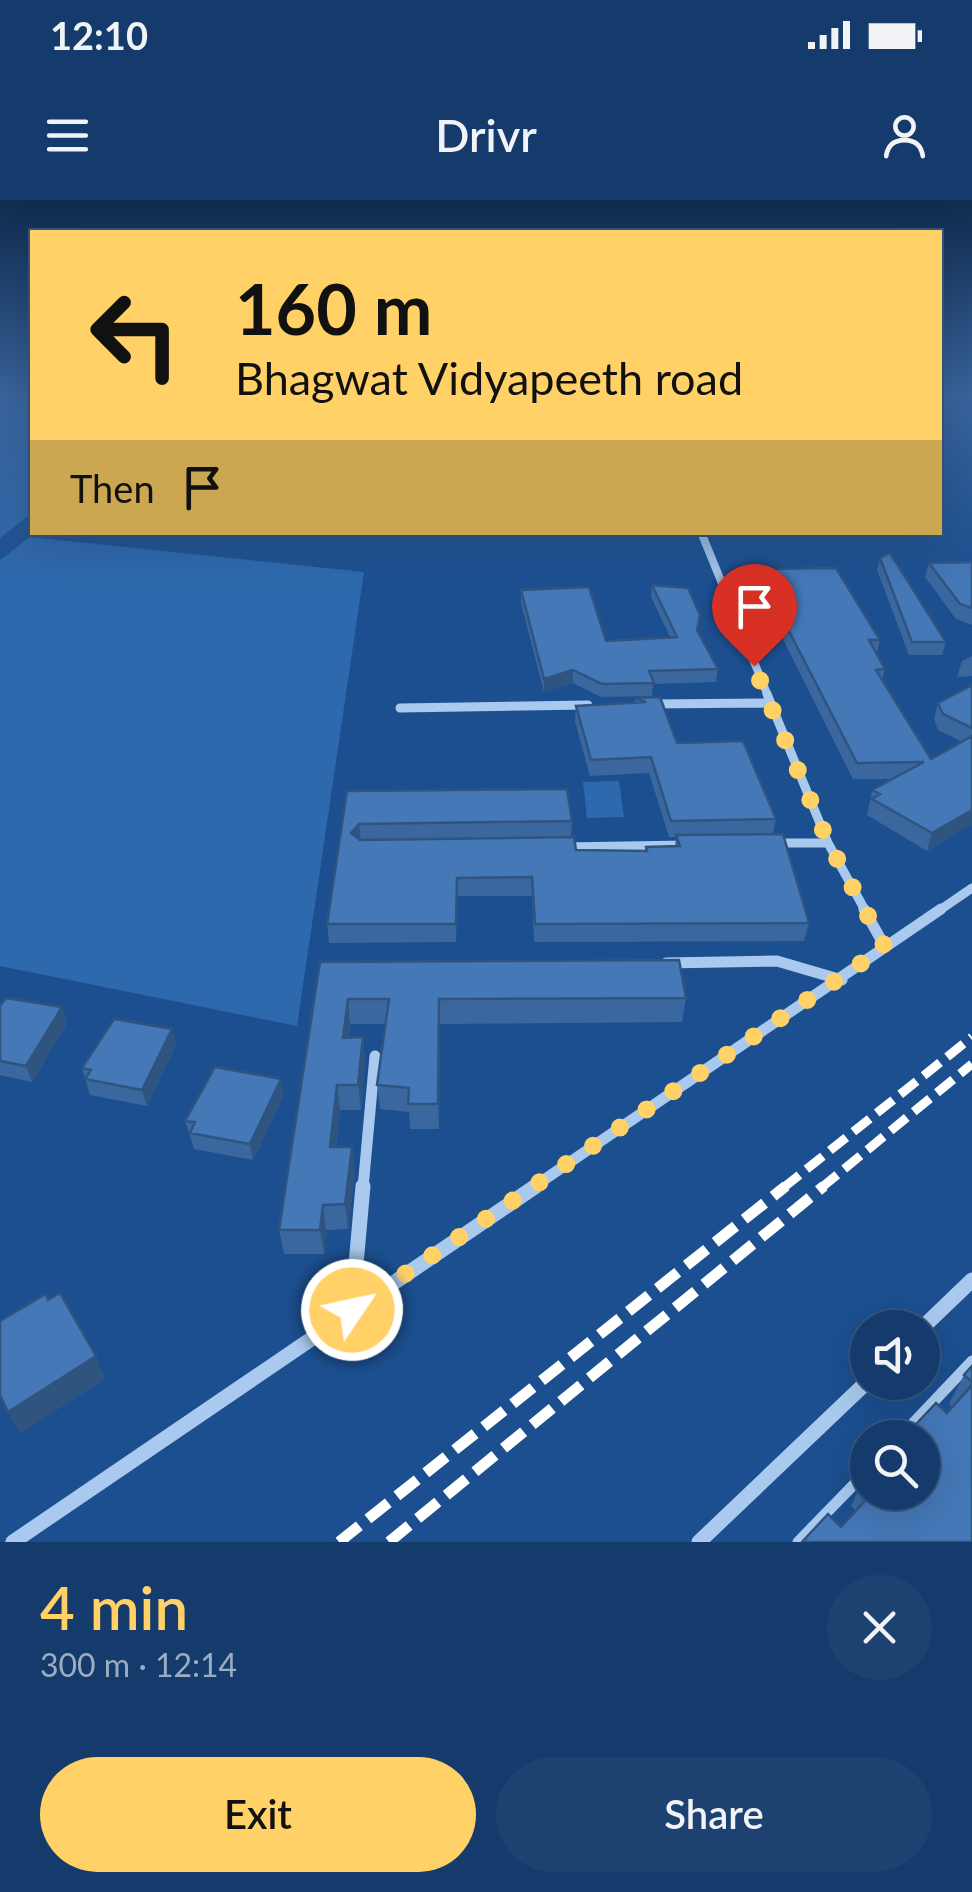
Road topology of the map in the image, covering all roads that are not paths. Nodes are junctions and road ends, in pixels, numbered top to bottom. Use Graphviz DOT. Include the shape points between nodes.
graph roads {
  1 [pos="702,535"];
  2 [pos="769,702"];
  3 [pos="594,705"];
  4 [pos="633,705"];
  5 [pos="400,708"];
  6 [pos="828,842"];
  7 [pos="769,844"];
  8 [pos="692,845"];
  9 [pos="556,847"];
  10 [pos="972,888"];
  11 [pos="885,947"];
  12 [pos="660,963"];
  13 [pos="842,980"];
  14 [pos="374,1056"];
  15 [pos="972,1280"];
  16 [pos="352,1310"];
  17 [pos="940,1311"];
  18 [pos="972,1361"];
  19 [pos="850,1397"];
  20 [pos="915,1420"];
  21 [pos="850,1489"];
  22 [pos="14,1542"];
  23 [pos="699,1542"];
  24 [pos="798,1542"];
  1 -- 2 [label="street"];
  2 -- 4 [label="street"];
  2 -- 6 [label="street"];
  3 -- 5 [label="street"];
  6 -- 7 [label="street"];
  6 -- 11 [label="street"];
  8 -- 9 [label="street"];
  10 -- 11 [label="street"];
  11 -- 13 [label="street"];
  12 -- 13 [label="street" via="777,960"];
  13 -- 16 [label="street"];
  14 -- 16 [label="street"];
  15 -- 17 [label="street"];
  16 -- 22 [label="street"];
  18 -- 20 [label="lane"];
  19 -- 23 [label="street"];
  21 -- 24 [label="lane"];
}
